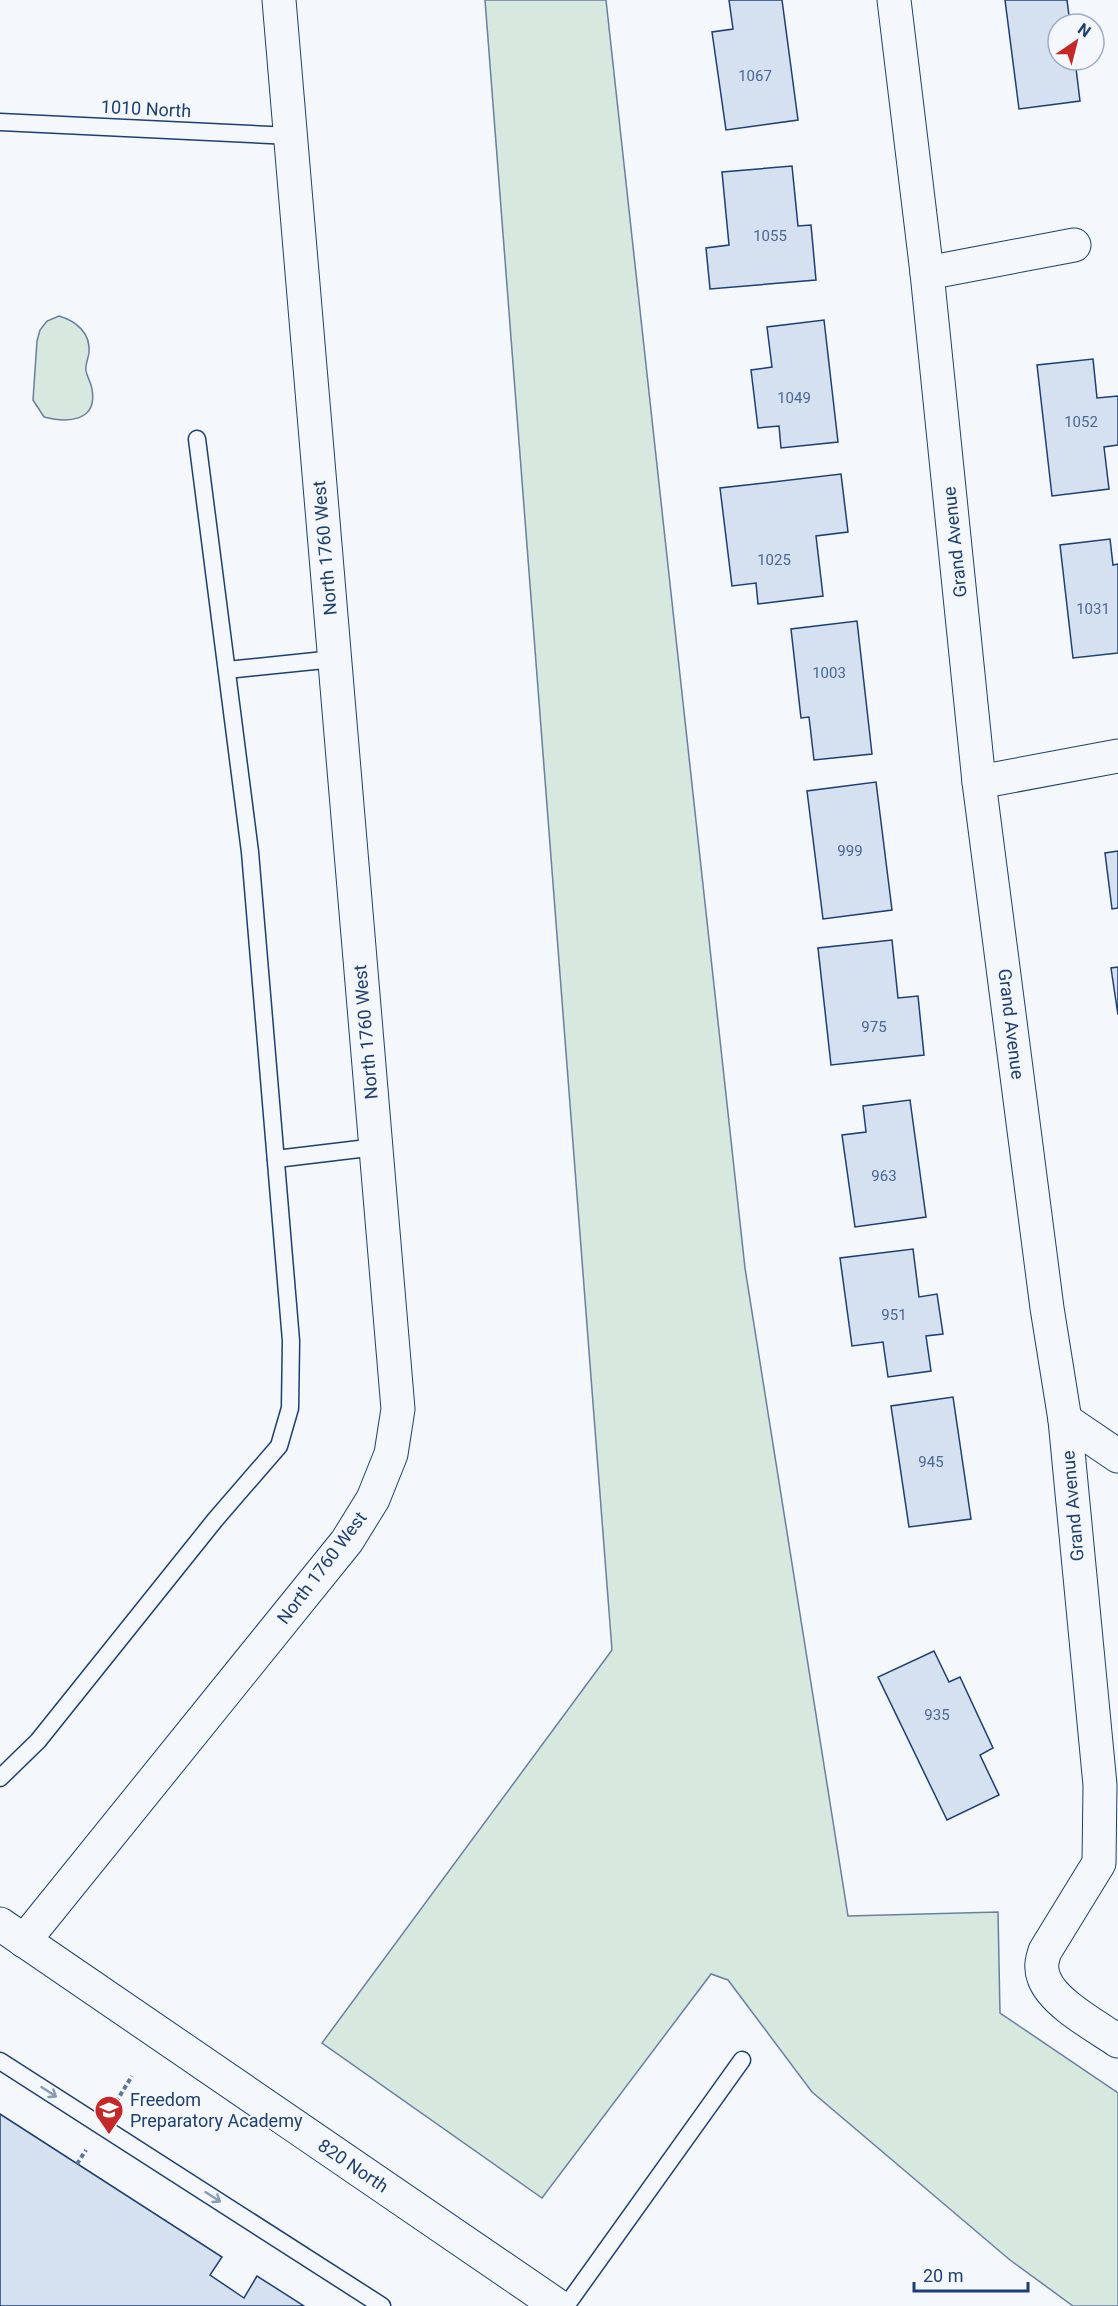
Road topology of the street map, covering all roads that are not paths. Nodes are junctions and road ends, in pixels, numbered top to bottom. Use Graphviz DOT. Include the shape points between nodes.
graph roads {
  1 [pos="279,0"];
  2 [pos="894,0"];
  3 [pos="0,122"];
  4 [pos="291,136"];
  5 [pos="1074,244"];
  6 [pos="927,273"];
  7 [pos="197,439"];
  8 [pos="334,659"];
  9 [pos="227,670"];
  10 [pos="1118,756"];
  11 [pos="979,782"];
  12 [pos="376,1147"];
  13 [pos="276,1159"];
  14 [pos="1065,1420"];
  15 [pos="1118,1456"];
  16 [pos="0,1778"];
  17 [pos="12,1932"];
  18 [pos="1118,2041"];
  19 [pos="742,2060"];
  20 [pos="0,2061"];
  21 [pos="382,2306"];
  22 [pos="558,2306"];
  23 [pos="566,2306"];
  1 -- 4 [label="street, North 1760 West"];
  2 -- 6 [label="street, Grand Avenue"];
  3 -- 4 [label="lane, 1010 North"];
  4 -- 8 [label="street, North 1760 West"];
  5 -- 6 [label="street"];
  6 -- 11 [label="street, Grand Avenue"];
  7 -- 9 [label="lane"];
  8 -- 9 [label="lane"];
  8 -- 12 [label="street, North 1760 West"];
  9 -- 13 [label="lane" via="250,852"];
  10 -- 11 [label="street"];
  11 -- 14 [label="street, Grand Avenue"];
  12 -- 13 [label="lane"];
  12 -- 17 [label="street, North 1760 West" via="398,1409 391,1454 373,1499 347,1541"];
  13 -- 16 [label="lane" via="291,1341 290,1408 279,1446 38,1741"];
  14 -- 15 [label="street"];
  14 -- 18 [label="street, Grand Avenue" via="1100,1785 1099,1863 1041,1962 1051,1991"];
  17 -- 22 [label="street, 820 North"];
  19 -- 23 [label="lane"];
  20 -- 21 [label="lane, one-way"];
}
